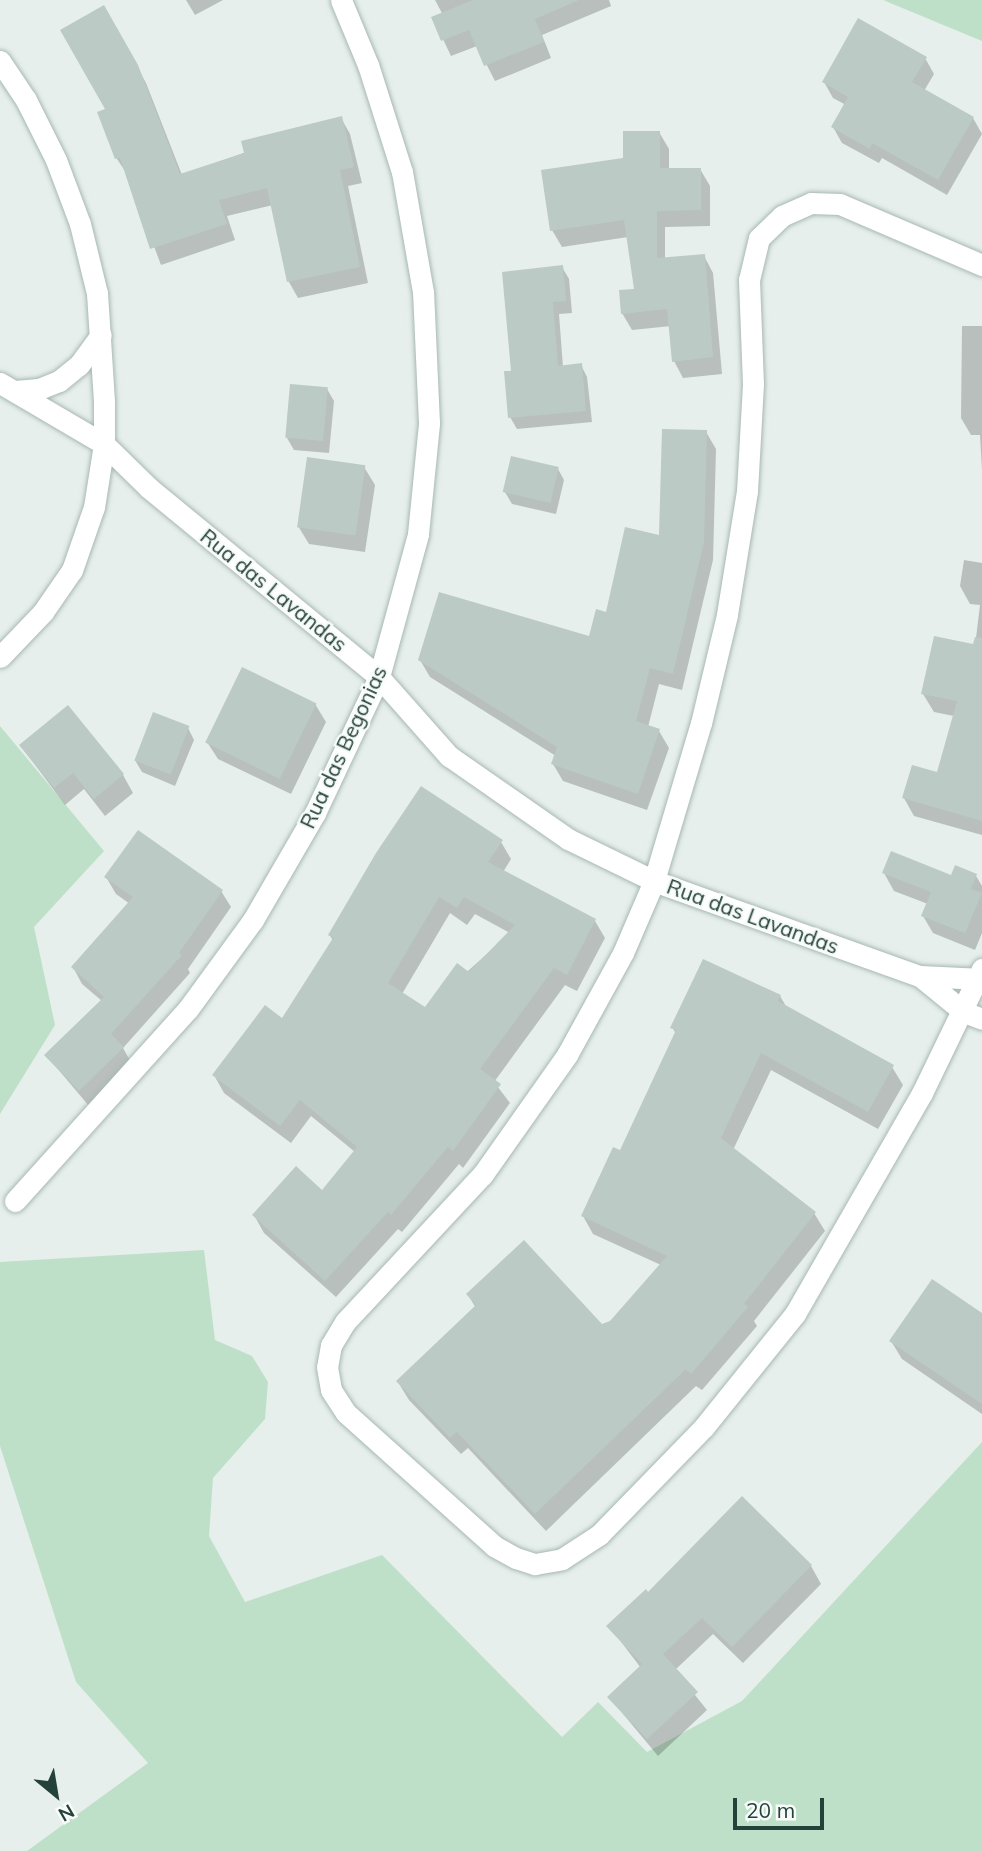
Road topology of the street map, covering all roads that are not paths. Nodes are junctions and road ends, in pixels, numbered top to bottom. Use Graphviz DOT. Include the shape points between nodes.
graph roads {
  1 [pos="341,0"];
  2 [pos="0,61"];
  3 [pos="982,265"];
  4 [pos="101,335"];
  5 [pos="7,387"];
  6 [pos="104,444"];
  7 [pos="0,657"];
  8 [pos="379,677"];
  9 [pos="654,881"];
  10 [pos="981,975"];
  11 [pos="920,976"];
  12 [pos="973,1016"];
  13 [pos="15,1201"];
  1 -- 8 [label="street, Rua das Begonias" via="368,65 402,172 424,292 429,423 418,534"];
  2 -- 4 [label="street" via="26,100 80,224 97,293"];
  3 -- 9 [label="street" via="840,204 811,203 782,216 759,238 749,280 753,384 747,491 727,615 702,723"];
  4 -- 5 [label="street" via="79,365 59,381 39,389"];
  4 -- 6 [label="street"];
  5 -- 6 [label="street, Rua das Lavandas"];
  6 -- 7 [label="street" via="94,507 72,570 43,612"];
  6 -- 8 [label="street, Rua das Lavandas" via="149,488"];
  8 -- 9 [label="street, Rua das Lavandas" via="449,756 469,771 568,839"];
  8 -- 13 [label="street, Rua das Begonias" via="315,813 253,920 188,1009"];
  9 -- 11 [label="street, Rua das Lavandas"];
  9 -- 12 [label="street" via="622,953 545,1087 484,1174 345,1322 331,1345 327,1367 331,1390 346,1413 494,1546 516,1558 536,1564 562,1559 599,1535 704,1427 794,1314"];
  10 -- 11 [label="street, Rua das Lavandas"];
  10 -- 12 [label="street"];
  11 -- 12 [label="street, Rua das Lavandas"];
}
